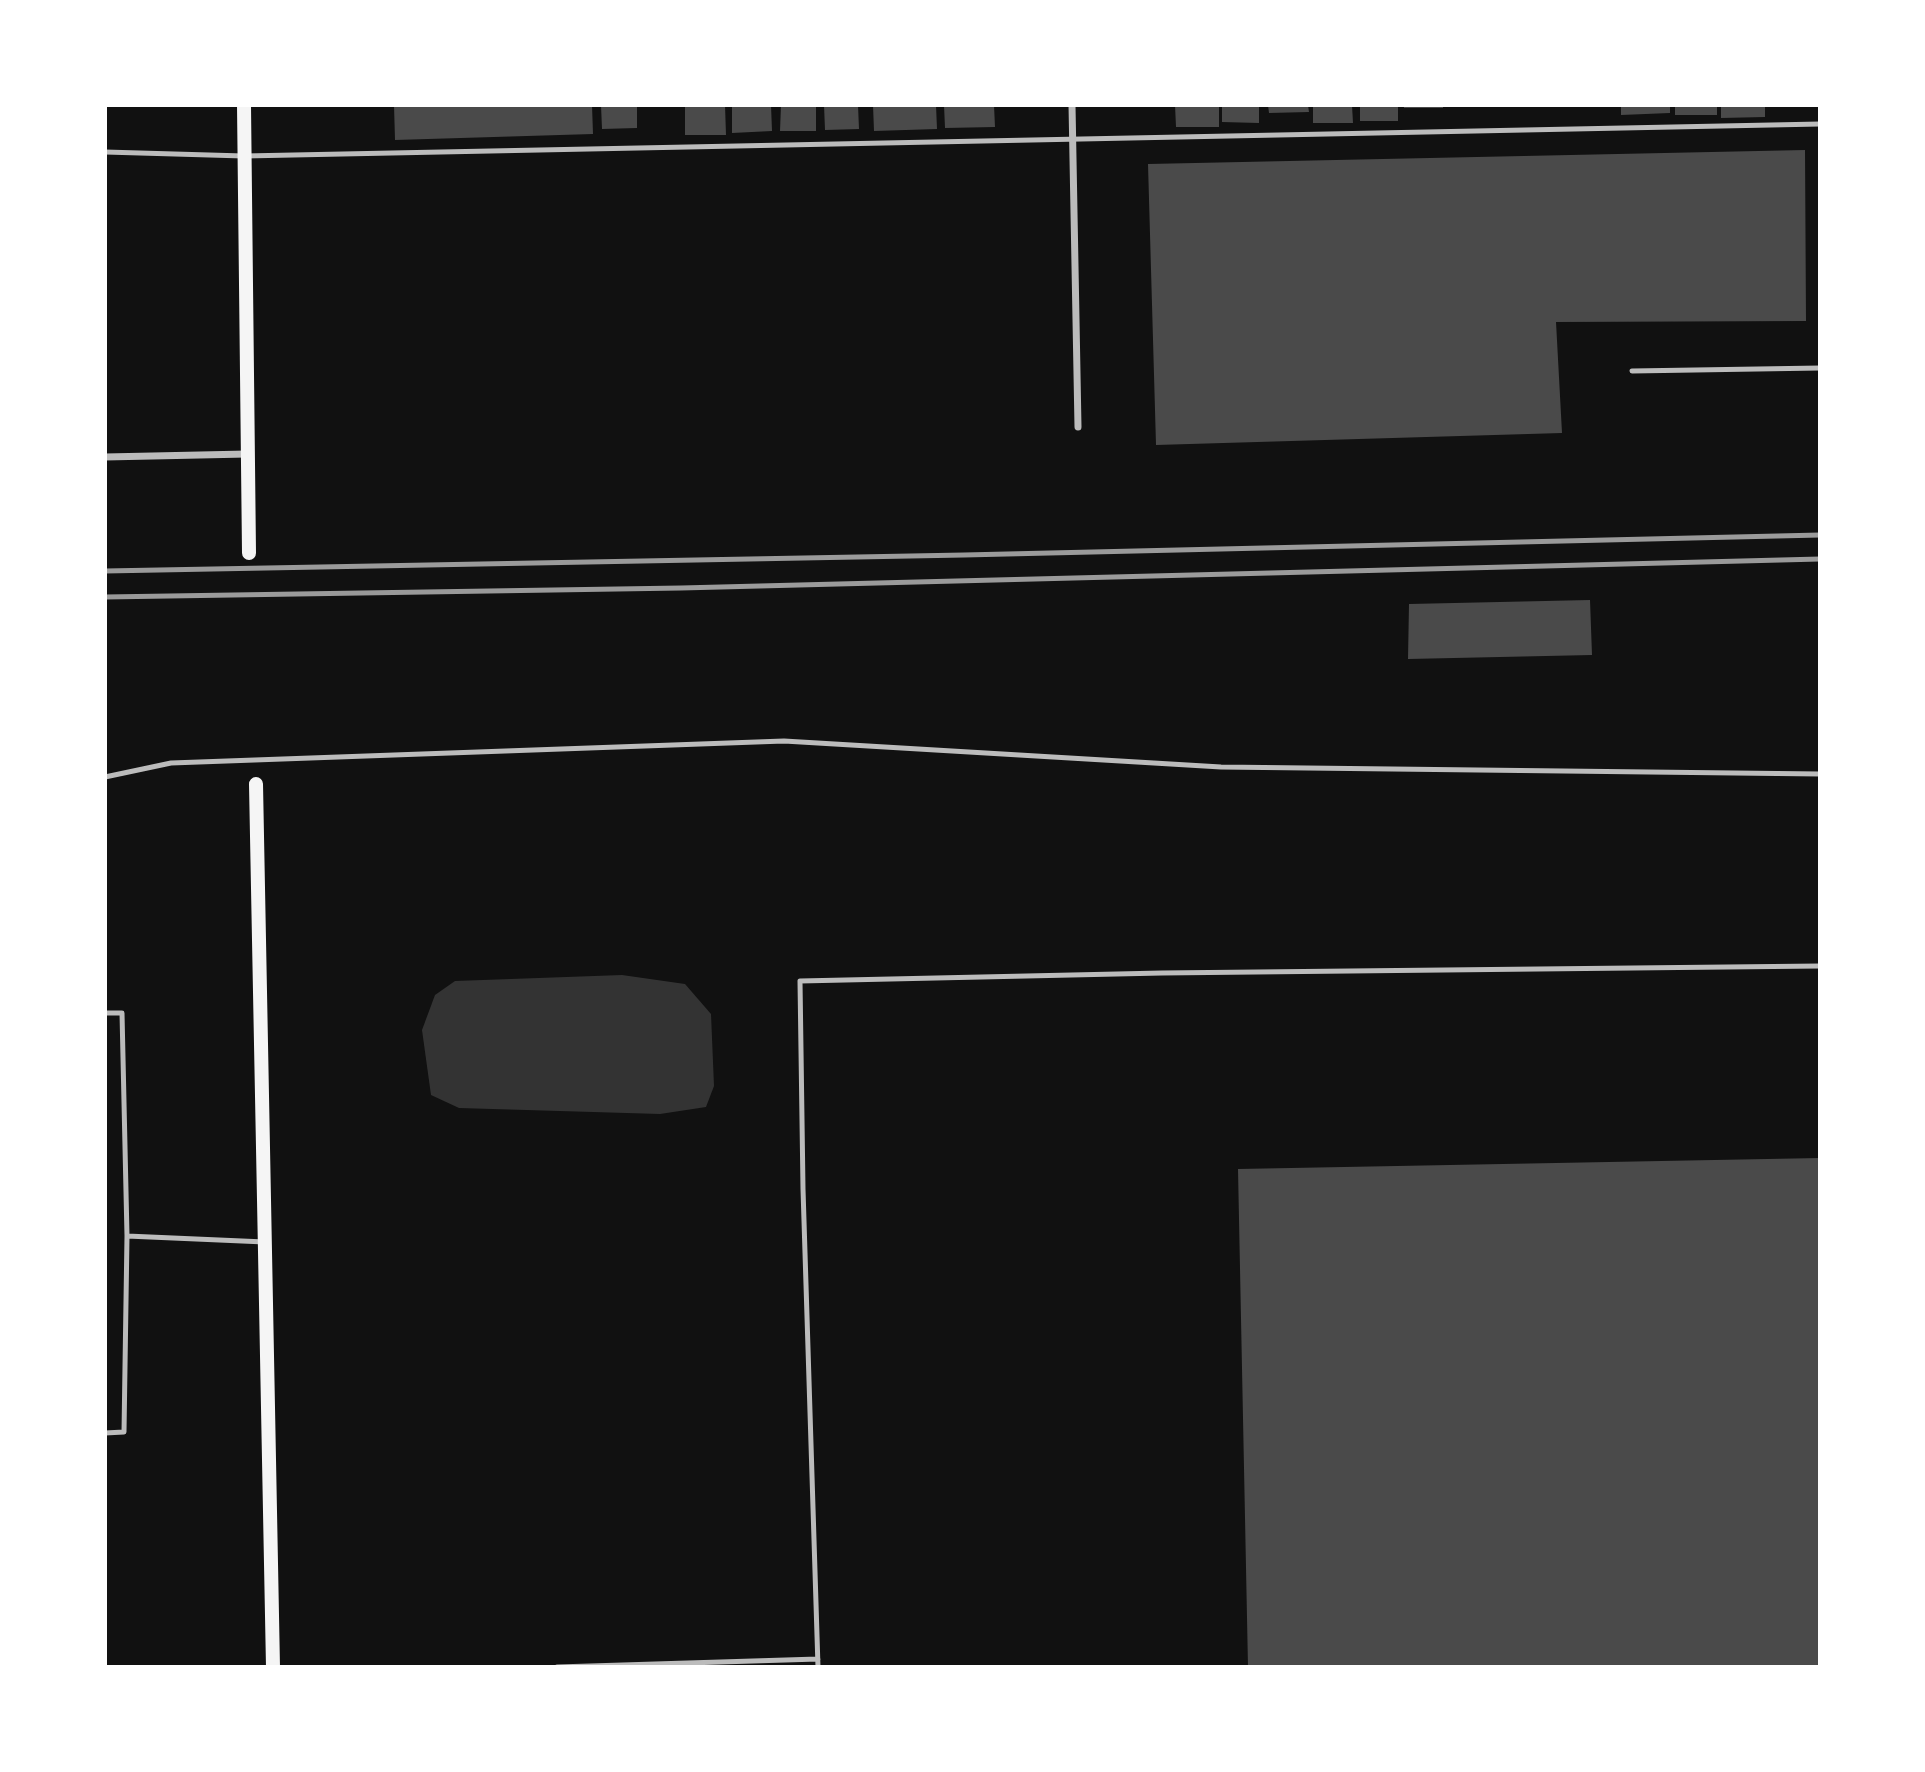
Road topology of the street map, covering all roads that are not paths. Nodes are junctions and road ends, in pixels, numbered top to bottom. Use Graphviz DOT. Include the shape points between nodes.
graph roads {
  1 [pos="244,105"];
  2 [pos="1072,105"];
  3 [pos="1820,124"];
  4 [pos="1072,139"];
  5 [pos="105,152"];
  6 [pos="244,156"];
  7 [pos="1820,368"];
  8 [pos="1632,371"];
  9 [pos="1078,427"];
  10 [pos="248,454"];
  11 [pos="105,457"];
  12 [pos="249,553"];
  13 [pos="1820,774"];
  14 [pos="105,777"];
  15 [pos="256,784"];
  16 [pos="1820,966"];
  17 [pos="105,1013"];
  18 [pos="127,1236"];
  19 [pos="265,1242"];
  20 [pos="105,1433"];
  21 [pos="818,1659"];
  22 [pos="272,1667"];
  23 [pos="556,1667"];
  24 [pos="818,1667"];
  1 -- 6 [label="main road"];
  2 -- 4 [label="street"];
  3 -- 4 [label="lane"];
  4 -- 6 [label="lane"];
  4 -- 9 [label="street"];
  5 -- 6 [label="lane"];
  6 -- 10 [label="main road"];
  7 -- 8 [label="lane"];
  10 -- 11 [label="street"];
  10 -- 12 [label="main road"];
  13 -- 14 [label="lane" via="1221,767 784,741 171,763"];
  15 -- 19 [label="main road"];
  16 -- 21 [label="lane" via="800,981"];
  17 -- 18 [label="lane" via="122,1013"];
  18 -- 19 [label="lane"];
  18 -- 20 [label="lane" via="124,1432"];
  19 -- 22 [label="main road"];
  21 -- 23 [label="lane"];
  21 -- 24 [label="lane"];
}
